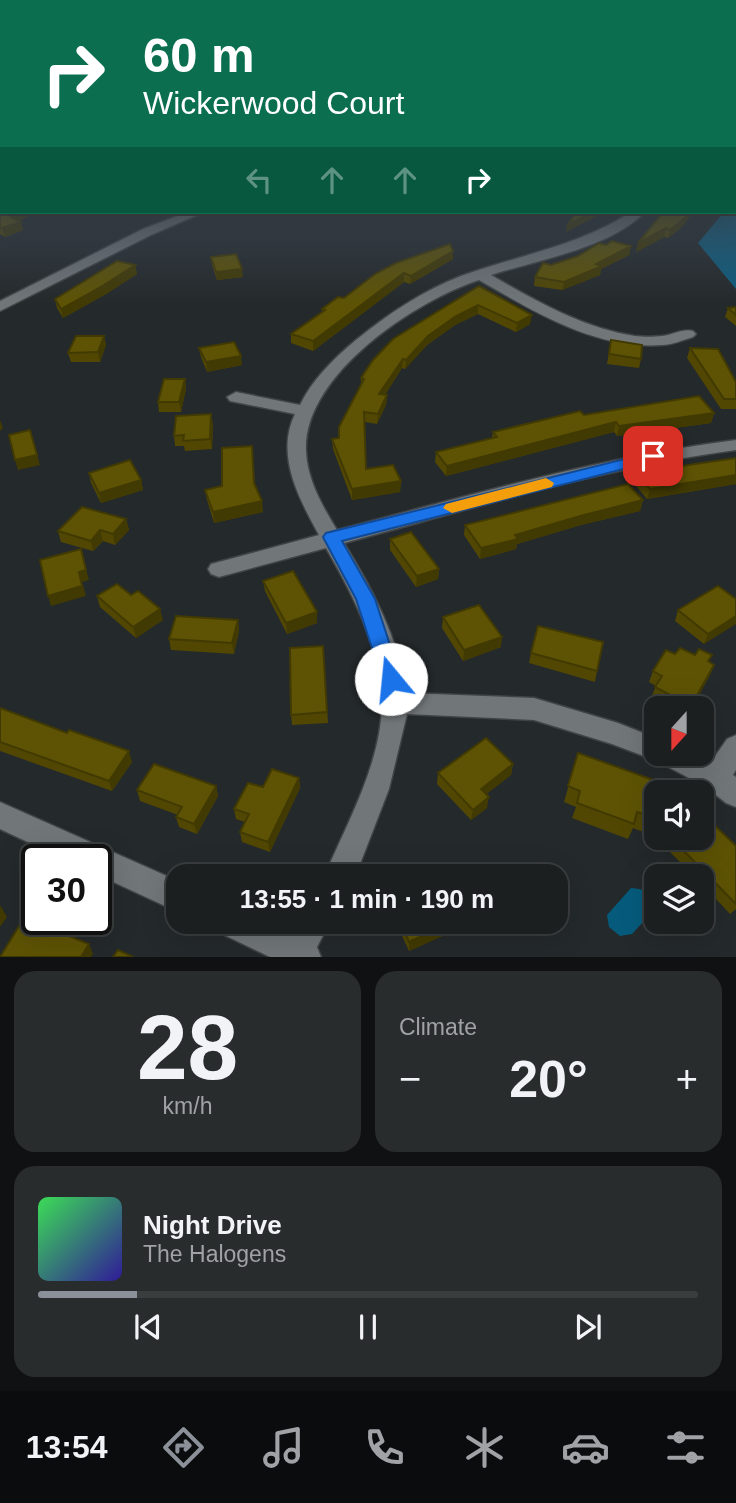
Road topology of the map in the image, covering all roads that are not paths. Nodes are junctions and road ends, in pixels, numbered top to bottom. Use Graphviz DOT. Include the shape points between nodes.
graph roads {
  1 [pos="189,216"];
  2 [pos="634,216"];
  3 [pos="481,275"];
  4 [pos="0,307"];
  5 [pos="688,334"];
  6 [pos="236,397"];
  7 [pos="305,411"];
  8 [pos="736,445"];
  9 [pos="332,537"];
  10 [pos="219,569"];
  11 [pos="396,703"];
  12 [pos="644,745"];
  13 [pos="736,747"];
  14 [pos="689,766"];
  15 [pos="726,786"];
  16 [pos="0,816"];
  17 [pos="344,864"];
  18 [pos="166,892"];
  19 [pos="257,934"];
  20 [pos="309,934"];
  21 [pos="301,954"];
  1 -- 4 [label="street"];
  2 -- 3 [label="street" via="571,247"];
  3 -- 5 [label="street" via="548,314 594,330 651,340 674,340"];
  3 -- 7 [label="street" via="424,300 369,338 341,362"];
  6 -- 7 [label="street"];
  7 -- 9 [label="street" via="297,439 302,481 312,508"];
  8 -- 9 [label="street" via="599,468"];
  9 -- 10 [label="street"];
  9 -- 11 [label="street" via="365,599"];
  11 -- 12 [label="street" via="534,709"];
  11 -- 17 [label="street" via="375,785"];
  13 -- 15 [label="street"];
  14 -- 15 [label="street"];
  16 -- 18 [label="street"];
  19 -- 21 [label="street"];
  20 -- 21 [label="street"];
}
